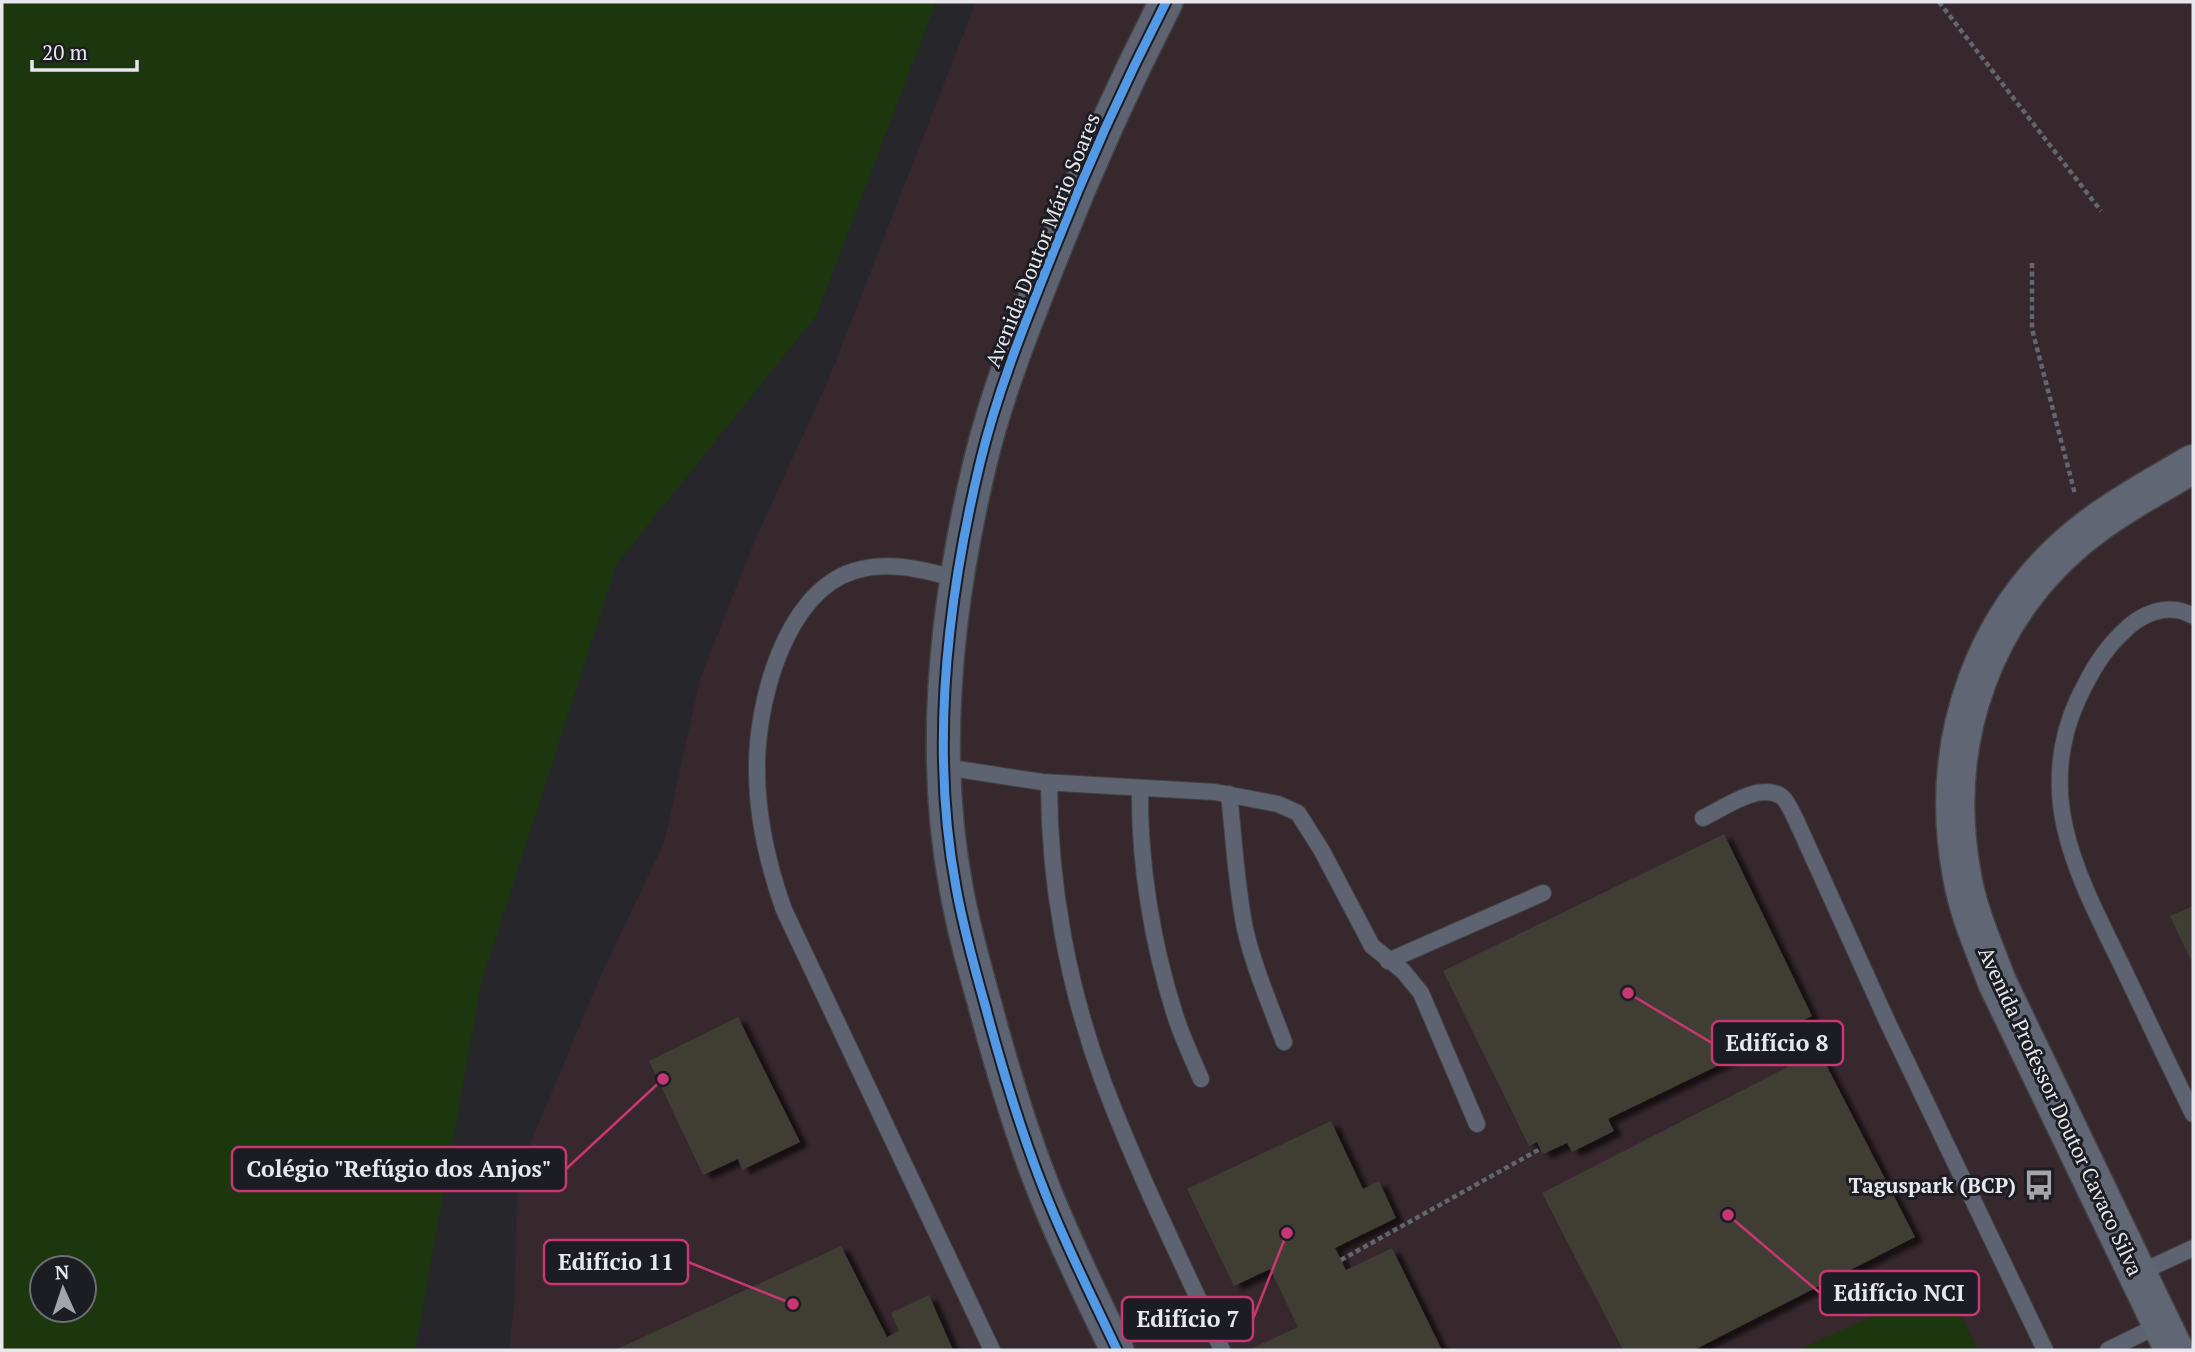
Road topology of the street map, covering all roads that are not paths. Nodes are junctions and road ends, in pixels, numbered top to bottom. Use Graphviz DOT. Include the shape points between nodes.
graph roads {
  1 [pos="1166,2"];
  2 [pos="2193,464"];
  3 [pos="958,579"];
  4 [pos="2193,616"];
  5 [pos="945,767"];
  6 [pos="1049,783"];
  7 [pos="1140,788"];
  8 [pos="1229,794"];
  9 [pos="1703,818"];
  10 [pos="1543,893"];
  11 [pos="1388,961"];
  12 [pos="1284,1041"];
  13 [pos="1201,1079"];
  14 [pos="2193,1114"];
  15 [pos="1477,1124"];
  16 [pos="2193,1248"];
  17 [pos="2137,1275"];
  18 [pos="2167,1337"];
  19 [pos="992,1350"];
  20 [pos="1117,1350"];
  21 [pos="1222,1350"];
  22 [pos="2045,1350"];
  23 [pos="2108,1350"];
  1 -- 3 [label="street, Avenida Doutor Mário Soares" via="1093,154 1019,338 980,462"];
  2 -- 17 [label="main road, Avenida Professor Doutor Cavaco Silva" via="2093,526 2042,572 2014,607 1992,643 1972,692 1959,745 1954,795 1956,840 1973,921 1997,982"];
  3 -- 5 [label="street, Avenida Doutor Mário Soares" via="945,689"];
  3 -- 19 [label="lane" via="897,566 875,567 853,571 817,593 789,632 776,664 762,721 757,768 764,840 784,910"];
  4 -- 14 [label="lane" via="2151,611 2109,645 2074,707 2059,773 2066,838 2083,886"];
  5 -- 6 [label="lane"];
  5 -- 20 [label="street, Avenida Doutor Mário Soares" via="956,887 996,1046 1046,1195"];
  6 -- 7 [label="lane"];
  6 -- 21 [label="lane" via="1054,879 1079,1005 1103,1082"];
  7 -- 8 [label="lane"];
  7 -- 13 [label="lane" via="1141,842 1152,922 1175,1015"];
  8 -- 11 [label="lane" via="1298,813 1371,946"];
  8 -- 12 [label="lane" via="1246,930"];
  9 -- 22 [label="lane" via="1751,795 1769,791 1783,797"];
  10 -- 11 [label="lane"];
  11 -- 15 [label="lane" via="1421,993"];
  16 -- 17 [label="lane"];
  17 -- 18 [label="main road, Avenida Professor Doutor Cavaco Silva"];
  18 -- 23 [label="lane"];
}
